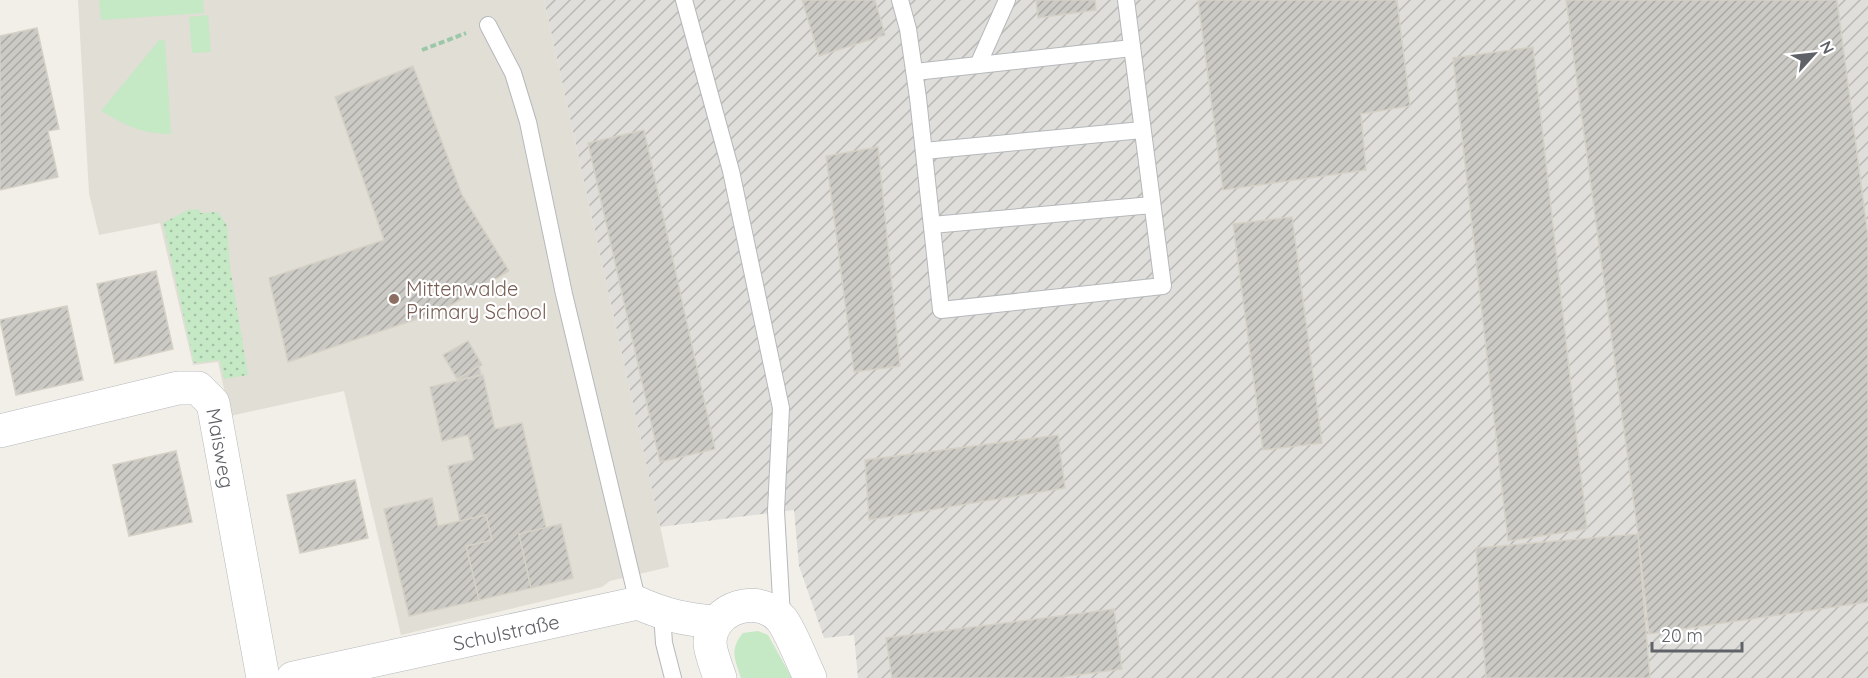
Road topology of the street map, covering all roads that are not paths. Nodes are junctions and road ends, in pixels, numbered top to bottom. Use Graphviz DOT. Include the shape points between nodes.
graph roads {
  1 [pos="684,0"];
  2 [pos="900,0"];
  3 [pos="1007,0"];
  4 [pos="1126,0"];
  5 [pos="488,25"];
  6 [pos="1132,48"];
  7 [pos="978,65"];
  8 [pos="915,72"];
  9 [pos="1142,130"];
  10 [pos="924,151"];
  11 [pos="1152,205"];
  12 [pos="932,225"];
  13 [pos="0,430"];
  14 [pos="650,608"];
  15 [pos="782,620"];
  16 [pos="716,622"];
  17 [pos="263,678"];
  18 [pos="293,678"];
  19 [pos="673,678"];
  20 [pos="720,678"];
  21 [pos="810,678"];
  1 -- 15 [label="lane" via="731,171 781,408 776,511"];
  2 -- 8 [label="lane"];
  3 -- 7 [label="lane"];
  4 -- 6 [label="lane"];
  5 -- 14 [label="lane" via="513,73 528,122 564,294"];
  6 -- 7 [label="lane"];
  6 -- 9 [label="lane"];
  7 -- 8 [label="lane"];
  8 -- 10 [label="lane"];
  9 -- 10 [label="lane"];
  9 -- 11 [label="lane"];
  10 -- 12 [label="lane"];
  11 -- 12 [label="lane"];
  11 -- 12 [label="lane" via="1163,286 941,310"];
  13 -- 17 [label="street, Maisweg" via="178,388 198,387 213,403"];
  14 -- 16 [label="street, Schulstraße" via="687,620"];
  14 -- 18 [label="street, Schulstraße"];
  14 -- 19 [label="lane"];
  15 -- 16 [label="street" via="768,608 751,604 731,609"];
  15 -- 21 [label="street"];
  16 -- 20 [label="street" via="710,643"];
}
